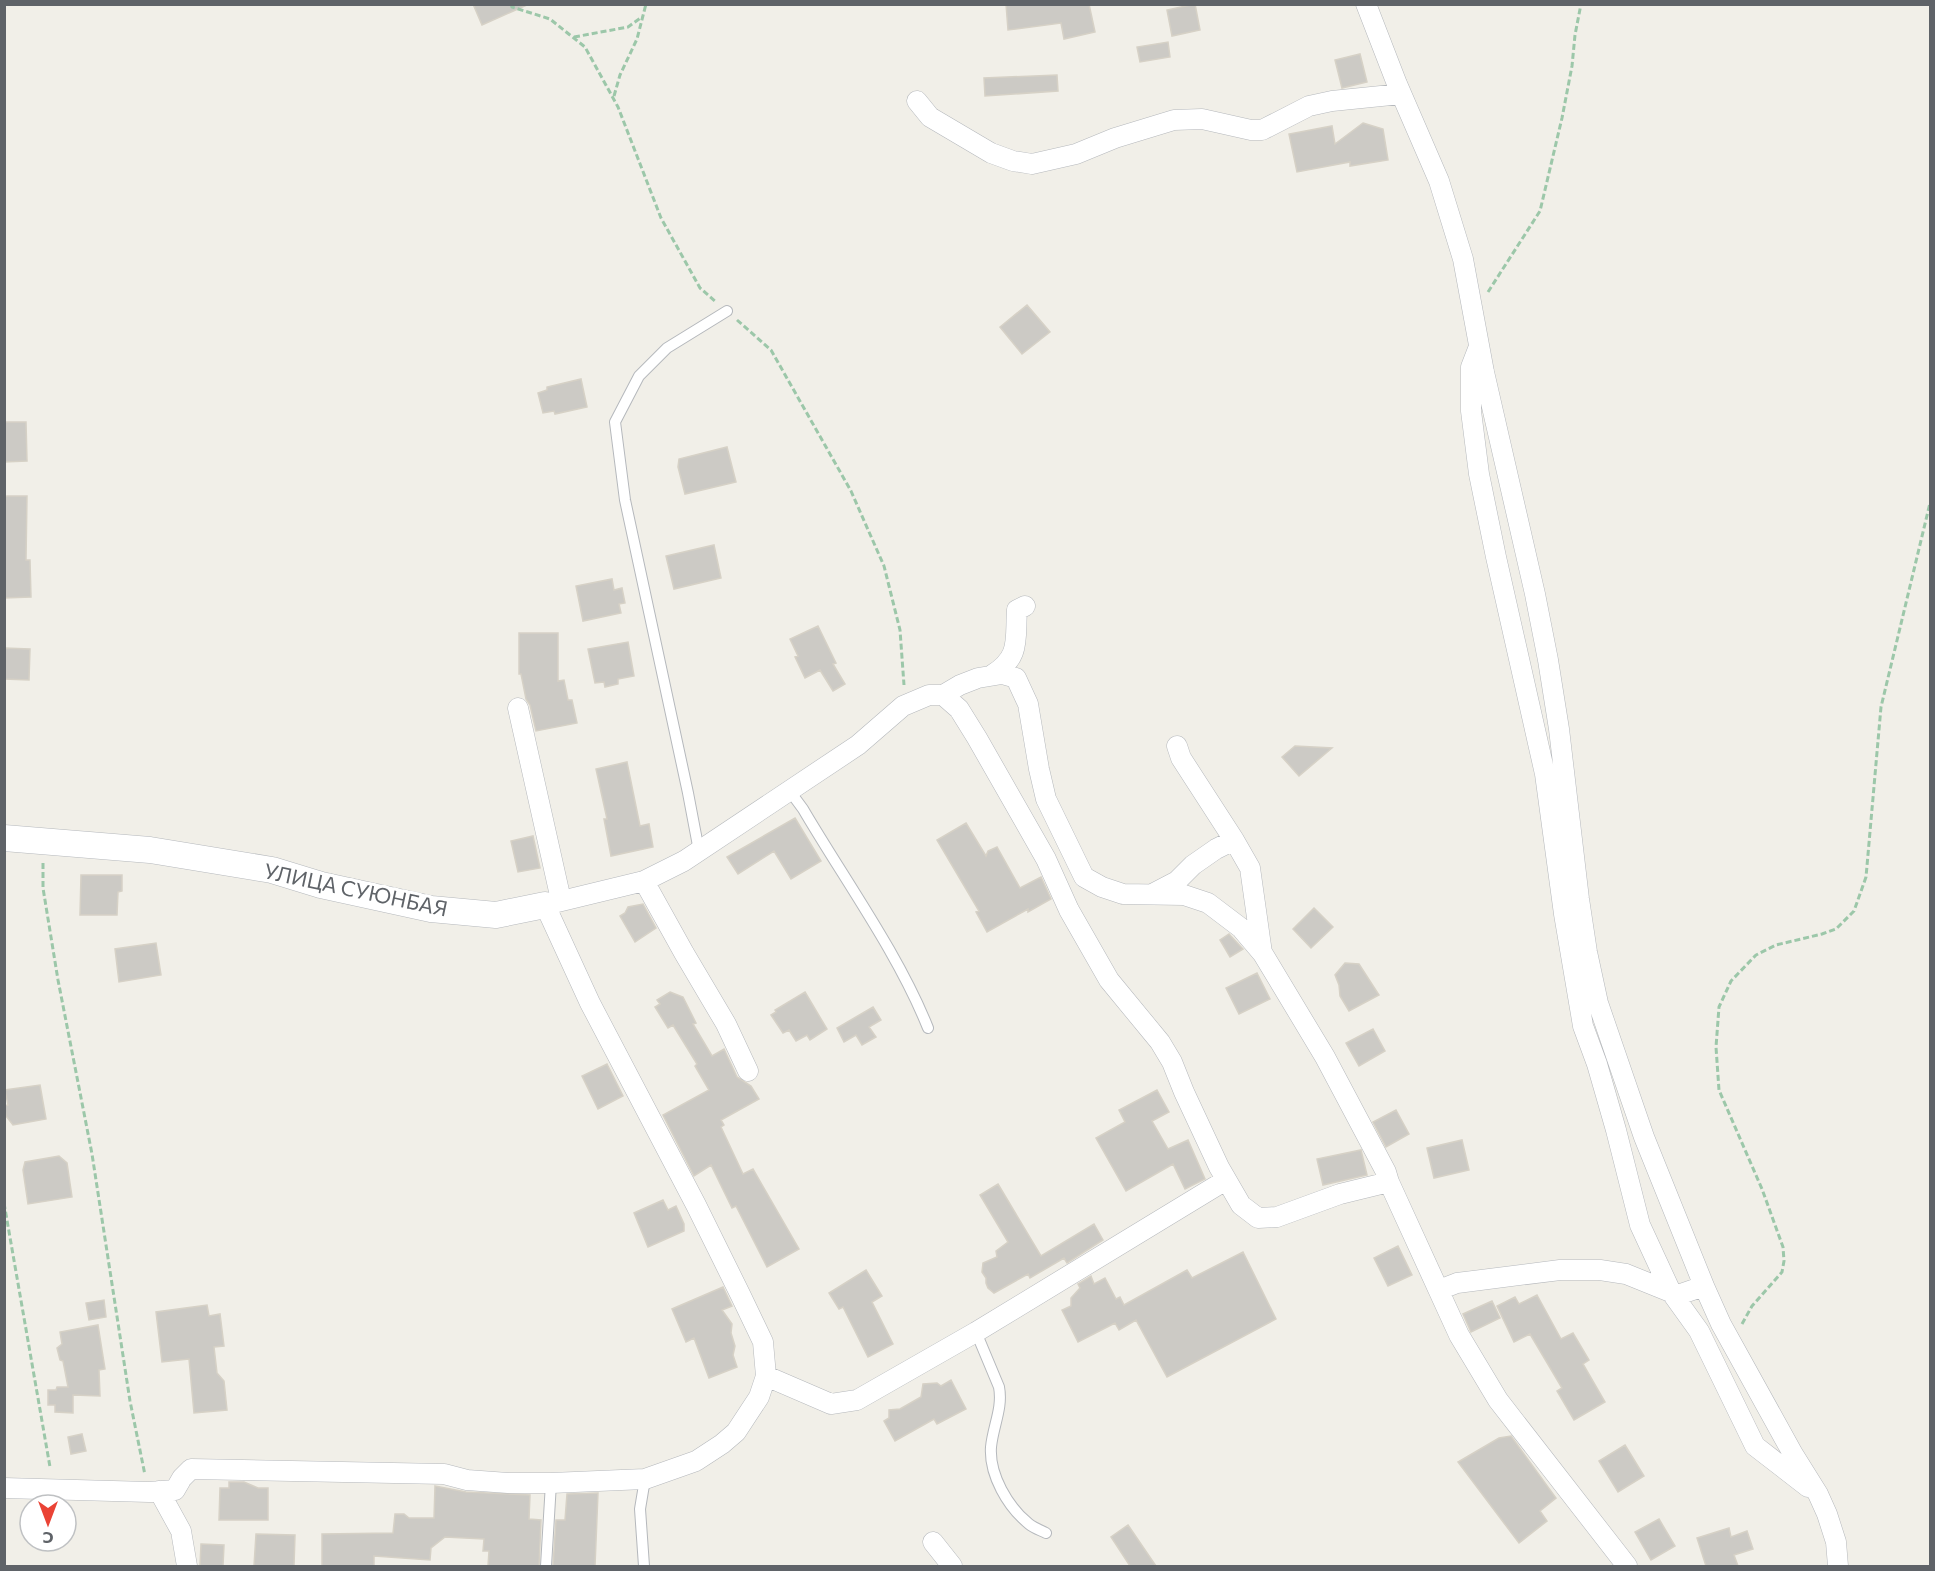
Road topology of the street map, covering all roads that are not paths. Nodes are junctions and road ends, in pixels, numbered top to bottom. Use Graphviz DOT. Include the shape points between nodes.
graph roads {
  1 [pos="1366,4"];
  2 [pos="1401,94"];
  3 [pos="918,101"];
  4 [pos="727,311"];
  5 [pos="1479,347"];
  6 [pos="1025,606"];
  7 [pos="992,675"];
  8 [pos="943,695"];
  9 [pos="518,708"];
  10 [pos="1177,746"];
  11 [pos="789,790"];
  12 [pos="4,838"];
  13 [pos="1234,840"];
  14 [pos="699,850"];
  15 [pos="644,881"];
  16 [pos="1151,895"];
  17 [pos="553,903"];
  18 [pos="1263,954"];
  19 [pos="928,1028"];
  20 [pos="748,1071"];
  21 [pos="1227,1180"];
  22 [pos="1389,1182"];
  23 [pos="1704,1286"];
  24 [pos="1439,1290"];
  25 [pos="1671,1292"];
  26 [pos="976,1332"];
  27 [pos="1736,1350"];
  28 [pos="1719,1373"];
  29 [pos="766,1376"];
  30 [pos="645,1479"];
  31 [pos="551,1483"];
  32 [pos="4,1488"];
  33 [pos="154,1492"];
  34 [pos="1819,1497"];
  35 [pos="1046,1533"];
  36 [pos="933,1542"];
  37 [pos="187,1566"];
  38 [pos="546,1566"];
  39 [pos="644,1566"];
  40 [pos="952,1566"];
  41 [pos="1627,1566"];
  42 [pos="1838,1566"];
  1 -- 2 [label="street"];
  2 -- 3 [label="street" via="1309,106 1262,130 1202,119 1174,120 1076,154 1032,164 991,153 930,117"];
  2 -- 5 [label="street" via="1453,222"];
  4 -- 14 [label="lane" via="660,355 639,376 615,422 625,500"];
  5 -- 23 [label="street" via="1548,660 1579,899 1598,1003 1644,1137"];
  5 -- 25 [label="street" via="1471,367 1471,411 1479,472 1545,774 1583,1026 1616,1130 1640,1225"];
  6 -- 7 [label="street" via="1017,610 1017,640 1010,662"];
  7 -- 8 [label="street, УЛИЦА СУЮНБАЯ"];
  7 -- 16 [label="street" via="1016,678 1023,690 1046,799 1084,877 1123,894"];
  8 -- 11 [label="street, УЛИЦА СУЮНБАЯ" via="929,694 903,706 858,745"];
  8 -- 21 [label="street" via="959,709 977,738 1109,980 1172,1062"];
  9 -- 17 [label="street"];
  10 -- 13 [label="street"];
  11 -- 14 [label="street, УЛИЦА СУЮНБАЯ"];
  11 -- 19 [label="lane" via="890,953"];
  12 -- 17 [label="street, УЛИЦА СУЮНБАЯ" via="150,850 272,870 431,909 496,915"];
  13 -- 16 [label="street" via="1193,865 1178,881"];
  13 -- 18 [label="street" via="1250,868"];
  14 -- 15 [label="street, УЛИЦА СУЮНБАЯ"];
  15 -- 17 [label="street, УЛИЦА СУЮНБАЯ"];
  15 -- 20 [label="street" via="726,1023"];
  16 -- 18 [label="street" via="1184,895 1208,903 1241,928"];
  17 -- 29 [label="street" via="590,1003 763,1342"];
  18 -- 22 [label="street" via="1325,1057"];
  21 -- 22 [label="street" via="1241,1205 1258,1218 1277,1217 1340,1194"];
  21 -- 26 [label="street"];
  22 -- 24 [label="street"];
  23 -- 25 [label="street" via="1678,1295"];
  23 -- 27 [label="street"];
  24 -- 25 [label="street" via="1457,1283 1560,1270 1600,1270 1626,1274"];
  24 -- 41 [label="street" via="1498,1400"];
  25 -- 28 [label="street" via="1699,1331"];
  26 -- 29 [label="street" via="857,1401 831,1404"];
  26 -- 35 [label="lane" via="1001,1396 991,1447 996,1482 1029,1524"];
  27 -- 28 [label="street"];
  27 -- 34 [label="street"];
  28 -- 34 [label="street" via="1755,1446"];
  29 -- 30 [label="street" via="759,1397 722,1444 696,1461"];
  30 -- 31 [label="street"];
  30 -- 39 [label="lane" via="640,1509"];
  31 -- 33 [label="street" via="467,1480 444,1474 191,1469 175,1490"];
  31 -- 38 [label="lane"];
  32 -- 33 [label="street"];
  33 -- 37 [label="street" via="181,1531"];
  34 -- 42 [label="street" via="1836,1542"];
  36 -- 40 [label="street"];
}
